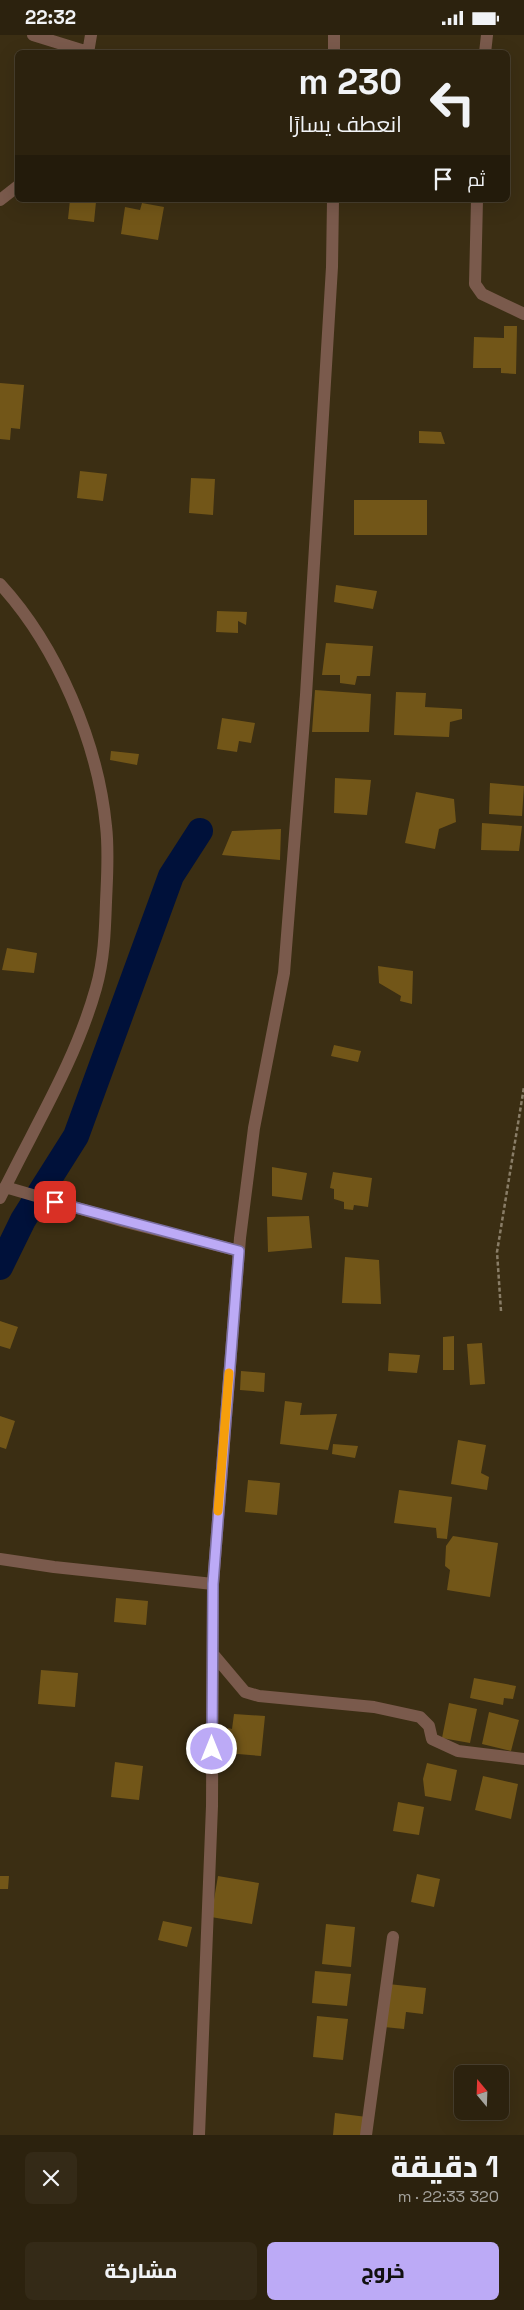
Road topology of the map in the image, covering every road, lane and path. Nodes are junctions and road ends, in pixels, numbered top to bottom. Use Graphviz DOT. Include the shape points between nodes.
graph roads {
  1 [pos="33,35"];
  2 [pos="91,35"];
  3 [pos="334,35"];
  4 [pos="487,35"];
  5 [pos="82,50"];
  6 [pos="88,50"];
  7 [pos="334,50"];
  8 [pos="486,50"];
  9 [pos="15,188"];
  10 [pos="0,201"];
  11 [pos="333,202"];
  12 [pos="477,202"];
  13 [pos="524,315"];
  14 [pos="0,584"];
  15 [pos="524,1087"];
  16 [pos="3,1193"];
  17 [pos="239,1251"];
  18 [pos="501,1311"];
  19 [pos="0,1559"];
  20 [pos="213,1584"];
  21 [pos="213,1654"];
  22 [pos="524,1759"];
  23 [pos="393,1937"];
  24 [pos="199,2135"];
  25 [pos="366,2135"];
  1 -- 5 [label="street"];
  2 -- 6 [label="street"];
  3 -- 7 [label="street"];
  4 -- 8 [label="street"];
  9 -- 10 [label="street"];
  11 -- 17 [label="street" via="332,267 306,695 284,973 254,1128"];
  12 -- 13 [label="street" via="475,284 482,295"];
  14 -- 16 [label="street" via="38,636 62,677 94,759 106,827 104,953 96,988 47,1107"];
  15 -- 18 [label="path" via="497,1252"];
  16 -- 17 [label="street"];
  17 -- 20 [label="street"];
  19 -- 20 [label="street"];
  20 -- 21 [label="street"];
  21 -- 22 [label="street" via="245,1691 259,1696 374,1707 420,1717 429,1726 432,1739 458,1751"];
  21 -- 24 [label="street" via="212,1806"];
  23 -- 25 [label="street"];
}
